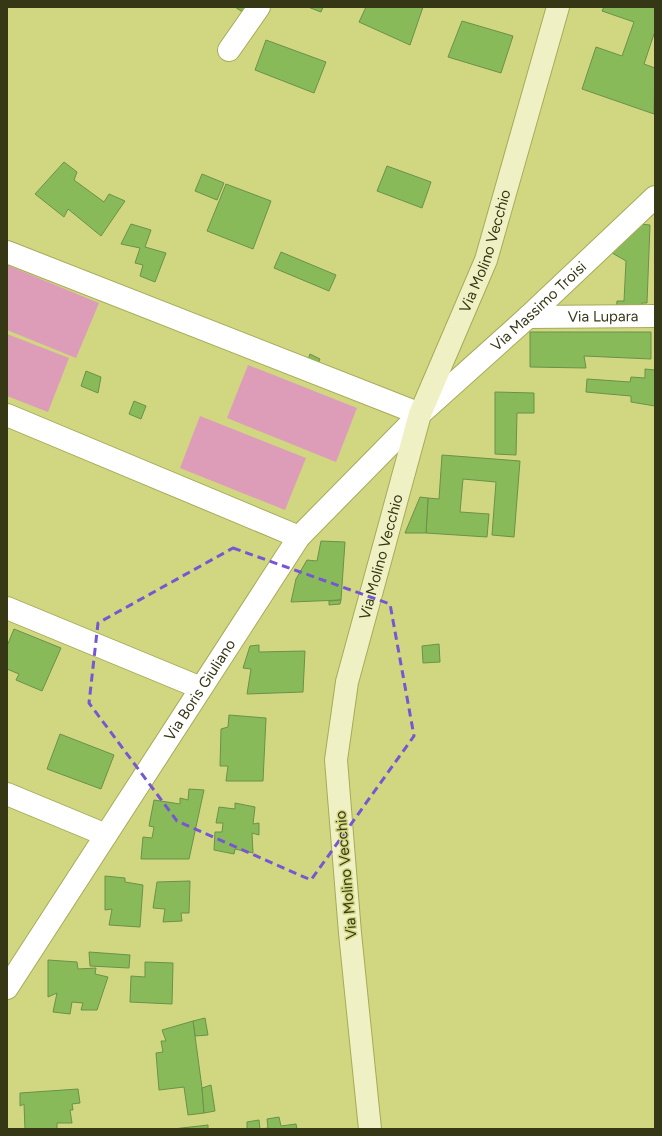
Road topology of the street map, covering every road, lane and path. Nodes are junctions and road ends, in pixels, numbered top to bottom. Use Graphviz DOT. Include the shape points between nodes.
graph roads {
  1 [pos="259,7"];
  2 [pos="558,7"];
  3 [pos="229,50"];
  4 [pos="655,197"];
  5 [pos="7,252"];
  6 [pos="655,316"];
  7 [pos="528,317"];
  8 [pos="420,414"];
  9 [pos="7,415"];
  10 [pos="299,537"];
  11 [pos="7,608"];
  12 [pos="201,688"];
  13 [pos="7,794"];
  14 [pos="106,834"];
  15 [pos="7,988"];
  16 [pos="370,1129"];
  1 -- 3 [label="street"];
  2 -- 8 [label="street, Via Molino Vecchio" via="486,260"];
  4 -- 7 [label="street, Via Massimo Troisi"];
  5 -- 8 [label="street"];
  6 -- 7 [label="street, Via Lupara"];
  7 -- 8 [label="street, Via Massimo Troisi"];
  8 -- 10 [label="street, Via Boris Giuliano"];
  8 -- 16 [label="street, Via Molino Vecchio" via="348,682 336,760"];
  9 -- 10 [label="street"];
  10 -- 12 [label="street, Via Boris Giuliano"];
  11 -- 12 [label="street"];
  12 -- 14 [label="street, Via Boris Giuliano"];
  13 -- 14 [label="street"];
  14 -- 15 [label="street, Via Boris Giuliano"];
}
